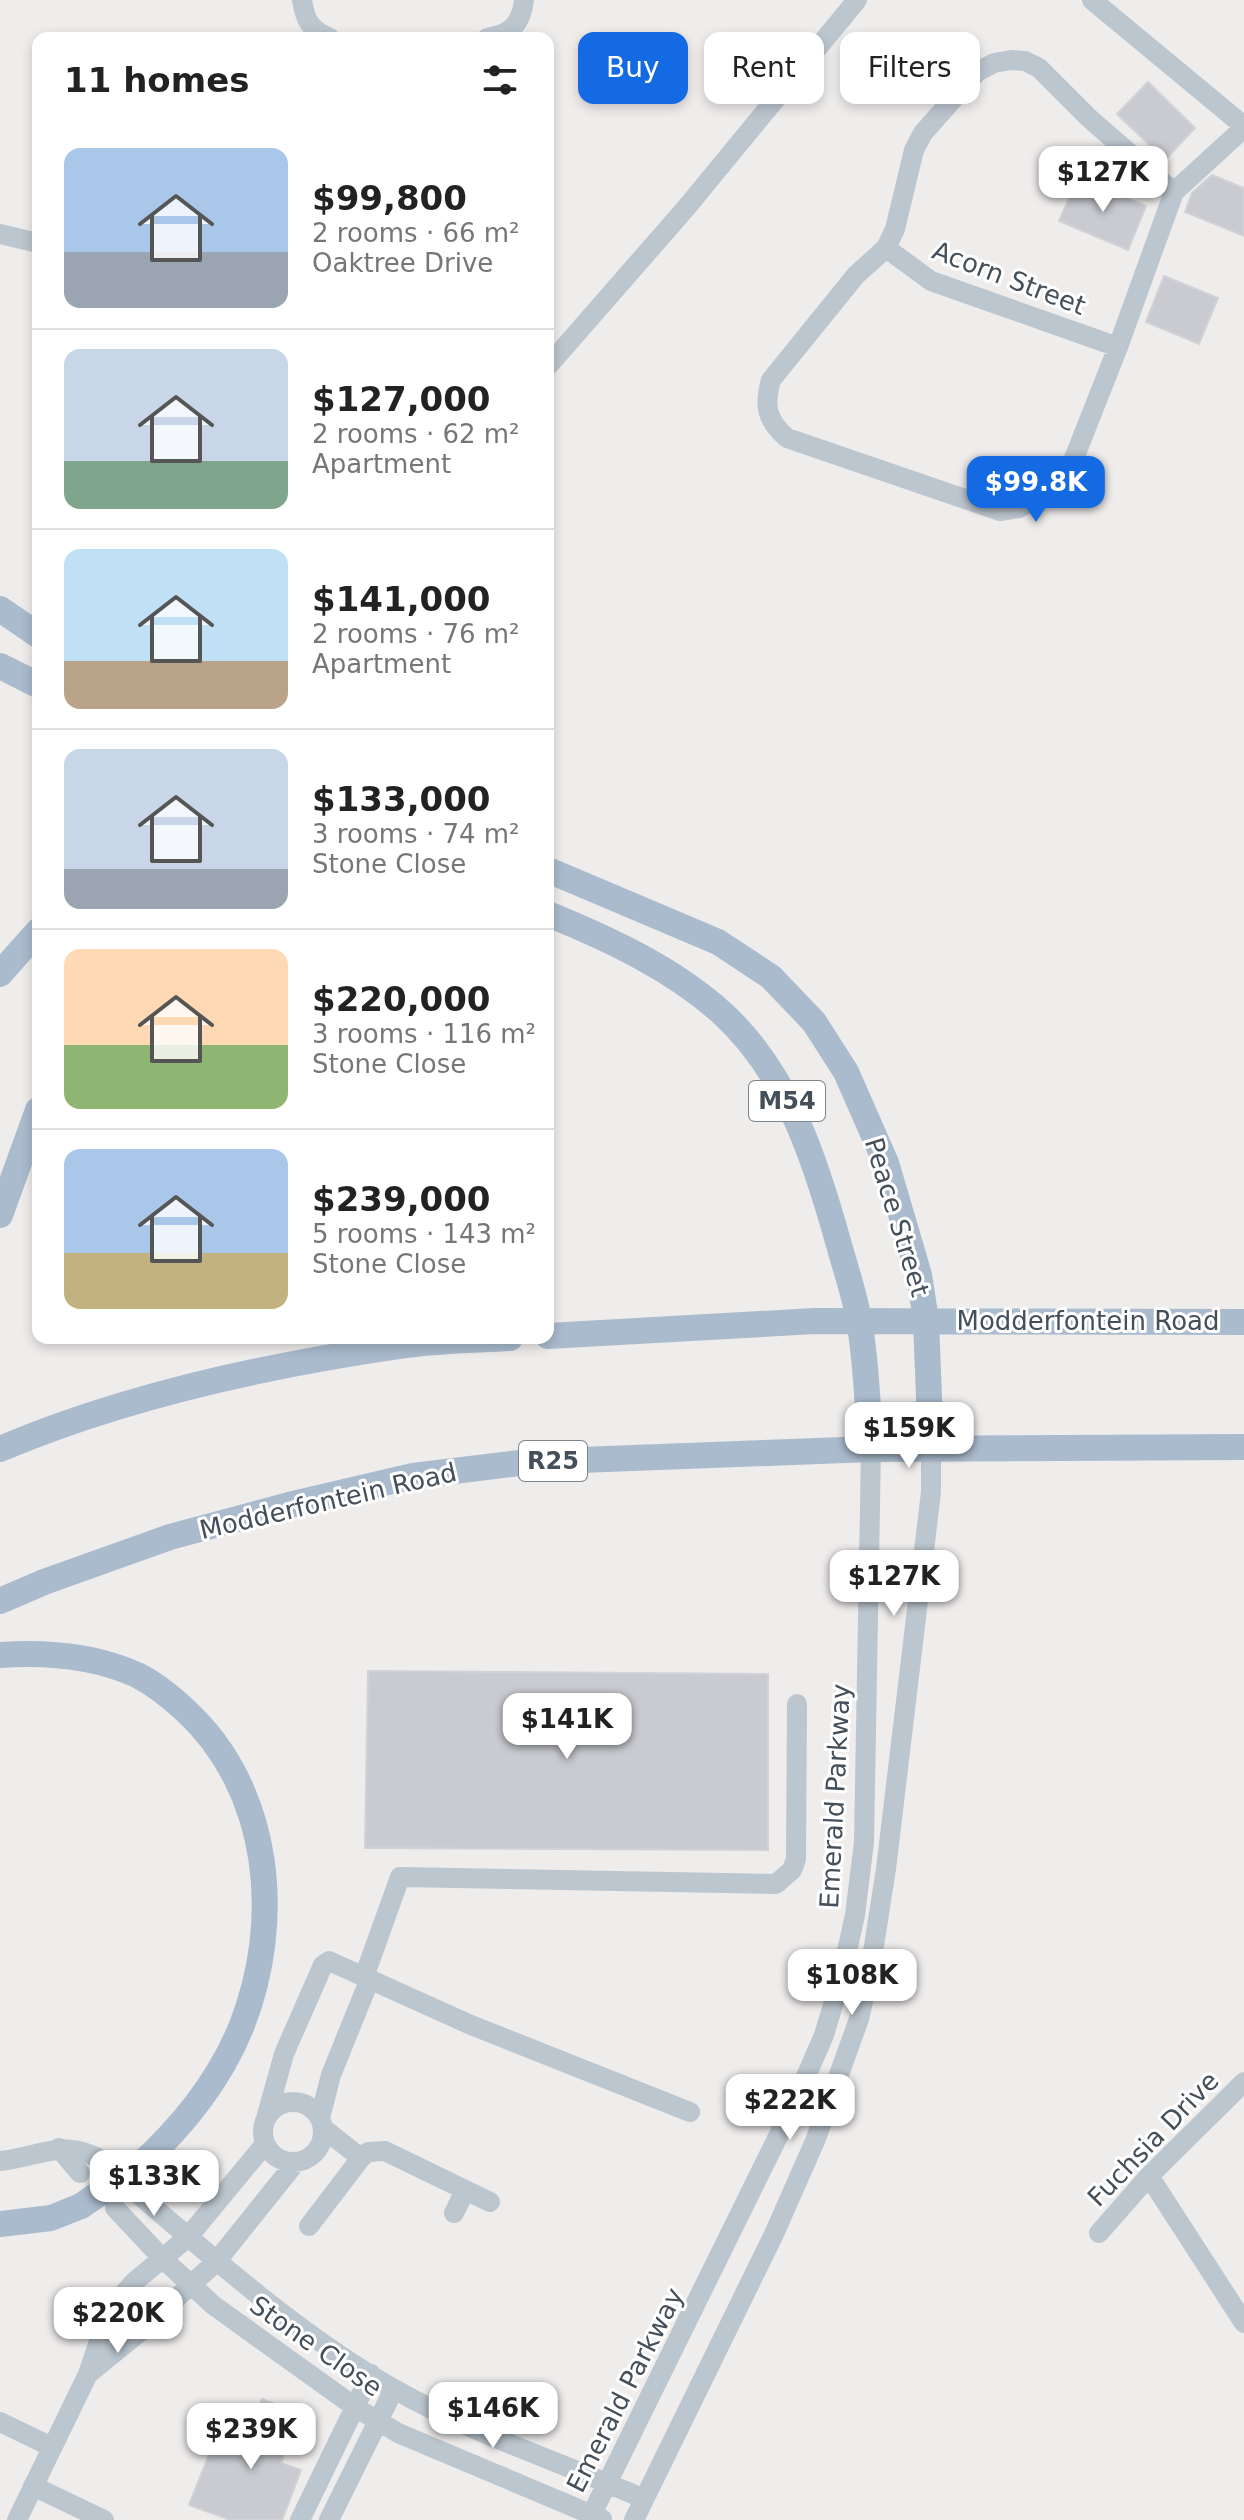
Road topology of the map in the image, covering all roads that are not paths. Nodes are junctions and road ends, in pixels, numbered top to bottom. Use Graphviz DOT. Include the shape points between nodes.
graph roads {
  1 [pos="302,0"];
  2 [pos="524,0"];
  3 [pos="857,0"];
  4 [pos="1092,0"];
  5 [pos="318,32"];
  6 [pos="508,32"];
  7 [pos="1244,127"];
  8 [pos="1174,192"];
  9 [pos="0,234"];
  10 [pos="32,242"];
  11 [pos="886,248"];
  12 [pos="1118,347"];
  13 [pos="554,361"];
  14 [pos="0,609"];
  15 [pos="32,631"];
  16 [pos="0,666"];
  17 [pos="32,682"];
  18 [pos="554,873"];
  19 [pos="554,916"];
  20 [pos="32,938"];
  21 [pos="0,974"];
  22 [pos="32,1127"];
  23 [pos="0,1215"];
  24 [pos="926,1320"];
  25 [pos="859,1321"];
  26 [pos="1244,1322"];
  27 [pos="554,1336"];
  28 [pos="423,1344"];
  29 [pos="1244,1447"];
  30 [pos="0,1449"];
  31 [pos="871,1449"];
  32 [pos="931,1449"];
  33 [pos="0,1601"];
  34 [pos="0,1655"];
  35 [pos="797,1704"];
  36 [pos="363,1977"];
  37 [pos="1244,2082"];
  38 [pos="275,2109"];
  39 [pos="690,2112"];
  40 [pos="318,2123"];
  41 [pos="265,2144"];
  42 [pos="59,2148"];
  43 [pos="0,2161"];
  44 [pos="358,2161"];
  45 [pos="106,2162"];
  46 [pos="296,2162"];
  47 [pos="80,2173"];
  48 [pos="1149,2176"];
  49 [pos="465,2191"];
  50 [pos="138,2194"];
  51 [pos="490,2202"];
  52 [pos="115,2208"];
  53 [pos="454,2213"];
  54 [pos="0,2224"];
  55 [pos="309,2226"];
  56 [pos="1099,2233"];
  57 [pos="188,2237"];
  58 [pos="162,2258"];
  59 [pos="216,2262"];
  60 [pos="190,2286"];
  61 [pos="1244,2323"];
  62 [pos="88,2374"];
  63 [pos="371,2374"];
  64 [pos="394,2389"];
  65 [pos="355,2407"];
  66 [pos="377,2421"];
  67 [pos="0,2422"];
  68 [pos="52,2447"];
  69 [pos="608,2483"];
  70 [pos="33,2486"];
  71 [pos="644,2499"];
  72 [pos="595,2518"];
  73 [pos="17,2520"];
  74 [pos="104,2520"];
  75 [pos="300,2520"];
  76 [pos="329,2520"];
  77 [pos="634,2520"];
  1 -- 5 [label="street" via="305,18"];
  2 -- 6 [label="street" via="516,27"];
  3 -- 13 [label="street"];
  4 -- 7 [label="street"];
  7 -- 8 [label="street"];
  8 -- 11 [label="street" via="1039,68 1025,61 994,63 977,72 923,133"];
  8 -- 12 [label="street"];
  9 -- 10 [label="street"];
  11 -- 12 [label="street, Acorn Street" via="931,281"];
  11 -- 12 [label="street" via="856,275 771,380 767,413 787,438 1000,511 1019,508 1054,487 1071,466"];
  14 -- 15 [label="main road"];
  16 -- 17 [label="main road"];
  18 -- 24 [label="main road, Peace Street / M54" via="718,942 771,977 814,1022 846,1072 886,1163 919,1275"];
  19 -- 25 [label="main road, M54" via="607,938 663,970 722,1014 762,1058 798,1122 825,1195"];
  20 -- 21 [label="main road"];
  22 -- 23 [label="main road"];
  24 -- 25 [label="main road, Modderfontein Road"];
  24 -- 26 [label="main road, Modderfontein Road"];
  24 -- 32 [label="main road, Peace Street / M54"];
  25 -- 27 [label="main road, Modderfontein Road"];
  25 -- 31 [label="main road, M54"];
  28 -- 30 [label="main road" via="293,1365 147,1398"];
  29 -- 32 [label="main road, Modderfontein Road / R25"];
  31 -- 32 [label="main road, Modderfontein Road / R25"];
  31 -- 33 [label="main road, Modderfontein Road / R25" via="528,1462 413,1476 170,1537"];
  31 -- 69 [label="street, Emerald Parkway" via="864,1842 841,1978 794,2104"];
  32 -- 71 [label="street, Emerald Parkway" via="931,1492 886,1869 859,2019 774,2234"];
  34 -- 54 [label="main road, bridge" via="82,1658 137,1675 198,1722 242,1785 255,1821 264,1903 262,1950 242,2025 194,2108 139,2166 81,2206 51,2218"];
  35 -- 36 [label="street" via="796,1859 776,1884 400,1877"];
  36 -- 38 [label="street" via="333,1961 323,1965 284,2054"];
  36 -- 39 [label="street"];
  36 -- 40 [label="street"];
  37 -- 48 [label="street, Fuchsia Drive"];
  38 -- 40 [label="street" via="300,2102"];
  38 -- 41 [label="street" via="262,2135"];
  40 -- 44 [label="street"];
  40 -- 46 [label="street" via="311,2156"];
  41 -- 46 [label="street" via="278,2158"];
  41 -- 57 [label="street"];
  42 -- 43 [label="street"];
  42 -- 45 [label="street" via="89,2152"];
  42 -- 47 [label="street"];
  44 -- 49 [label="street" via="368,2152 385,2151 424,2179"];
  44 -- 55 [label="street"];
  46 -- 59 [label="street"];
  48 -- 56 [label="street, Fuchsia Drive"];
  48 -- 61 [label="street"];
  49 -- 51 [label="street"];
  49 -- 53 [label="street"];
  50 -- 57 [label="street, Stone Close"];
  52 -- 58 [label="street, Stone Close"];
  57 -- 58 [label="street"];
  57 -- 59 [label="street, Stone Close"];
  58 -- 60 [label="street, Stone Close"];
  58 -- 62 [label="street" via="118,2300"];
  59 -- 60 [label="street"];
  59 -- 63 [label="street, Stone Close"];
  60 -- 62 [label="street"];
  60 -- 65 [label="street, Stone Close"];
  62 -- 68 [label="street"];
  63 -- 64 [label="street, Stone Close"];
  63 -- 65 [label="street"];
  64 -- 66 [label="street"];
  64 -- 69 [label="street, Stone Close"];
  65 -- 66 [label="street, Stone Close"];
  65 -- 75 [label="street"];
  66 -- 72 [label="street, Stone Close"];
  66 -- 76 [label="street"];
  67 -- 68 [label="street"];
  68 -- 70 [label="street"];
  69 -- 71 [label="street, Stone Close"];
  69 -- 72 [label="street, Emerald Parkway"];
  70 -- 73 [label="street"];
  70 -- 74 [label="street"];
  71 -- 77 [label="street, Emerald Parkway"];
}
